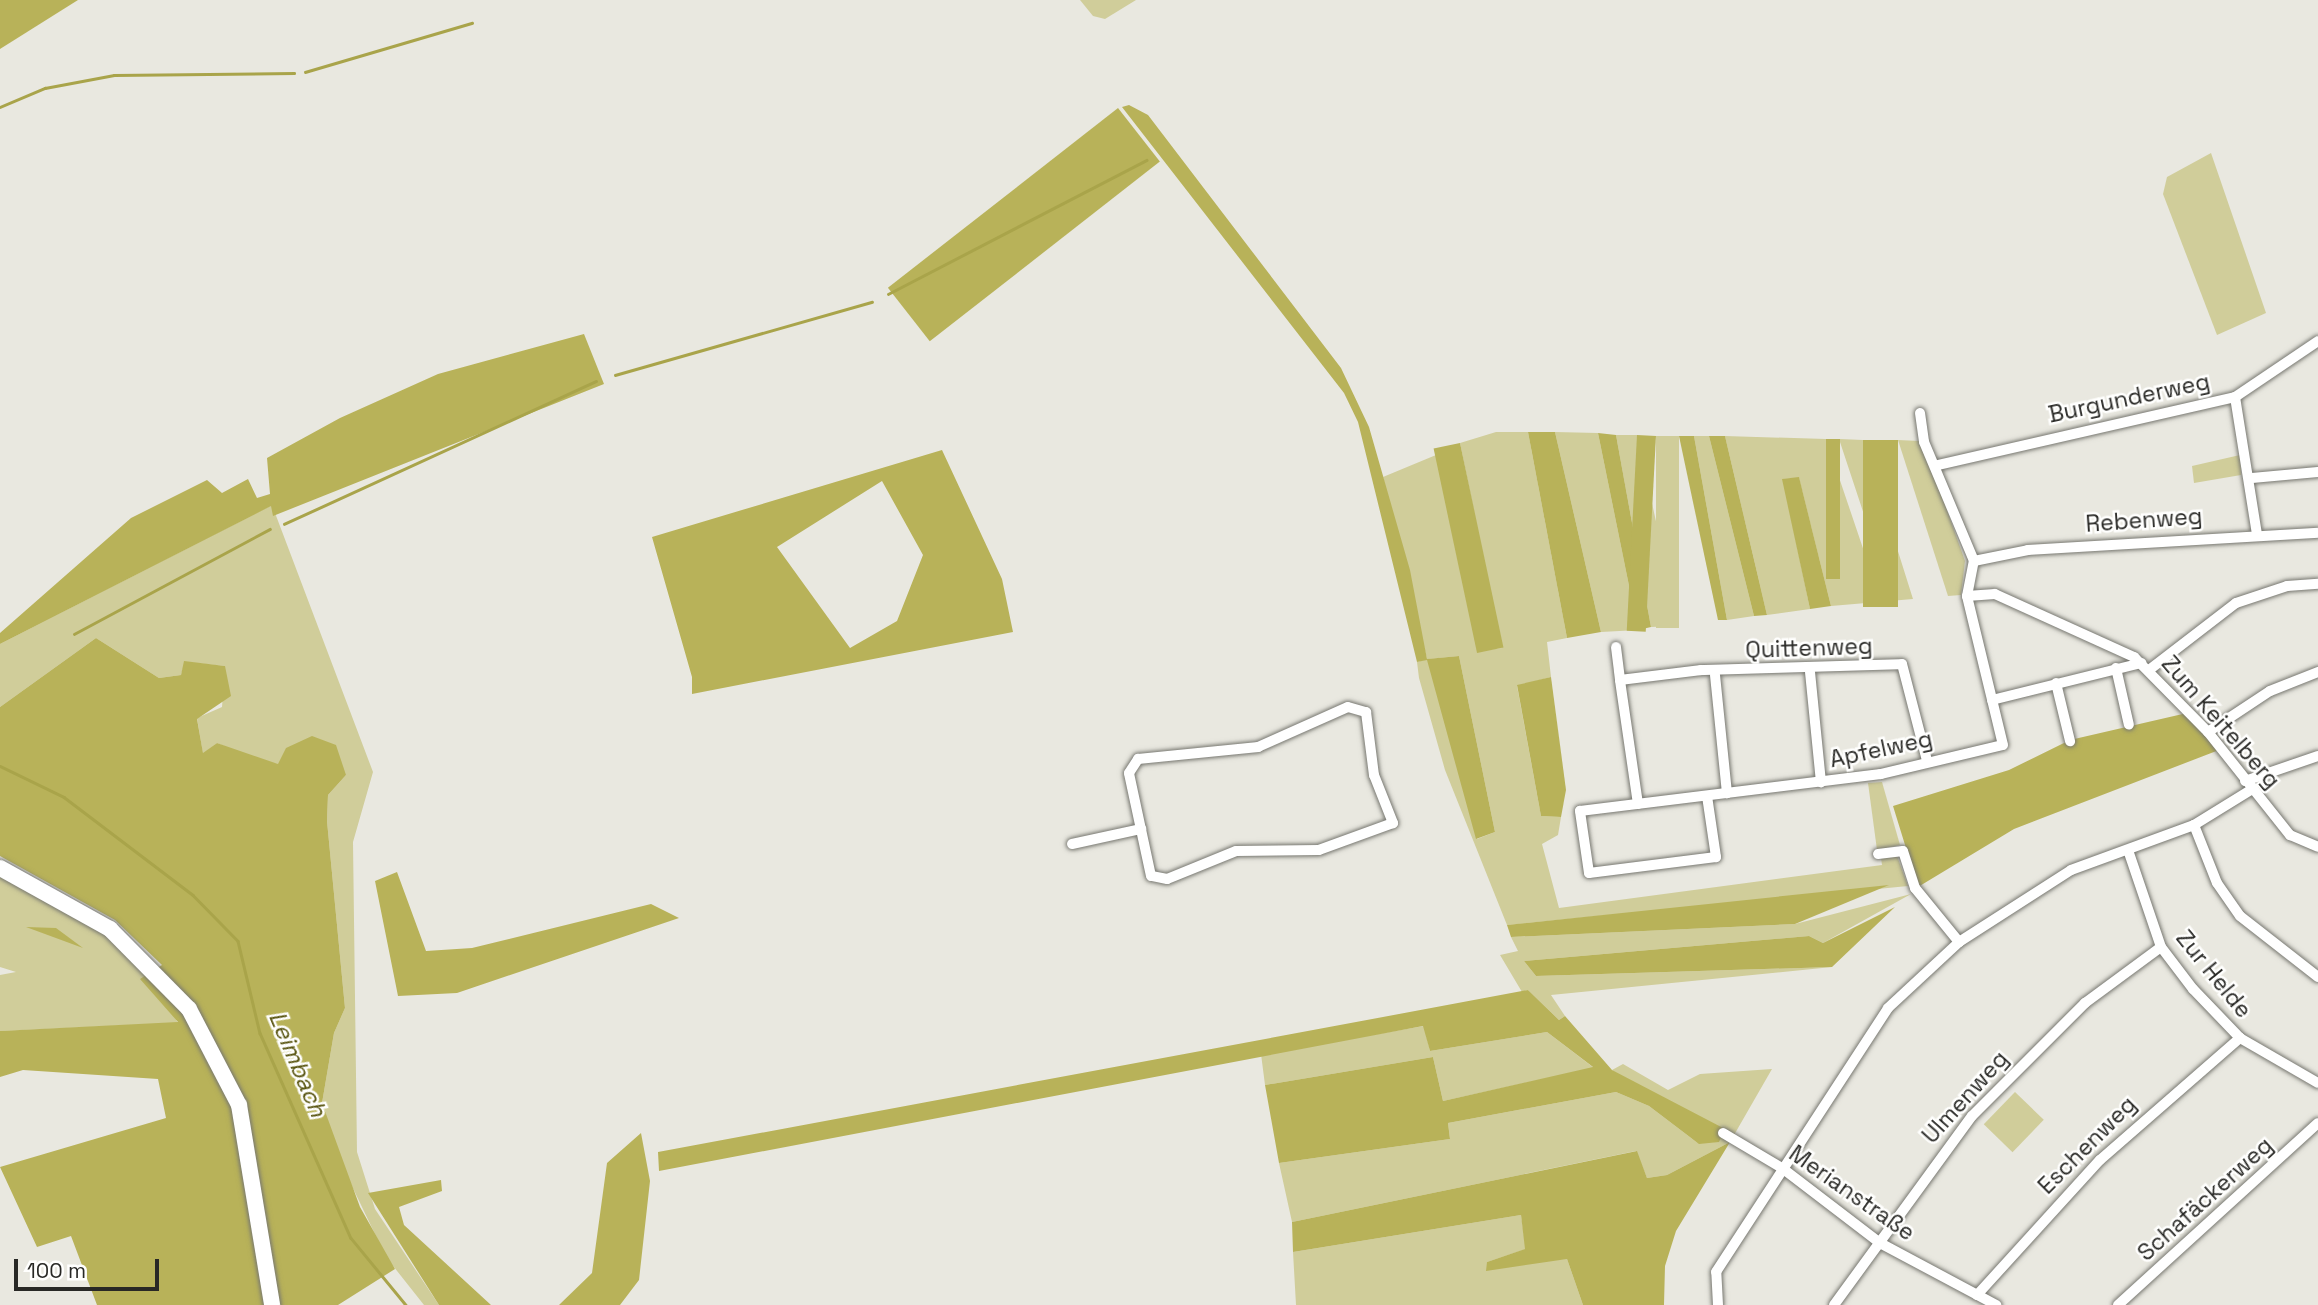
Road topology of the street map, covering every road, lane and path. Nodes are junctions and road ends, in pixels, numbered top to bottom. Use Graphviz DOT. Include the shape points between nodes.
graph roads {
  1 [pos="2318,341"];
  2 [pos="2235,397"];
  3 [pos="1920,413"];
  4 [pos="1938,465"];
  5 [pos="2318,472"];
  6 [pos="2252,478"];
  7 [pos="2318,533"];
  8 [pos="2257,535"];
  9 [pos="1974,561"];
  10 [pos="2318,584"];
  11 [pos="1967,596"];
  12 [pos="1616,647"];
  13 [pos="2145,666"];
  14 [pos="2116,668"];
  15 [pos="2318,671"];
  16 [pos="1810,672"];
  17 [pos="1714,674"];
  18 [pos="1620,680"];
  19 [pos="2056,683"];
  20 [pos="1992,700"];
  21 [pos="2129,724"];
  22 [pos="2208,732"];
  23 [pos="2070,741"];
  24 [pos="2318,756"];
  25 [pos="1927,761"];
  26 [pos="1822,782"];
  27 [pos="2249,784"];
  28 [pos="1727,793"];
  29 [pos="1707,796"];
  30 [pos="1638,804"];
  31 [pos="2194,825"];
  32 [pos="1141,829"];
  33 [pos="1072,844"];
  34 [pos="2318,848"];
  35 [pos="2128,850"];
  36 [pos="1878,854"];
  37 [pos="0,867"];
  38 [pos="1959,942"];
  39 [pos="2161,947"];
  40 [pos="2318,977"];
  41 [pos="2240,1038"];
  42 [pos="2318,1083"];
  43 [pos="2318,1123"];
  44 [pos="1723,1133"];
  45 [pos="1782,1168"];
  46 [pos="1880,1243"];
  47 [pos="1977,1295"];
  48 [pos="272,1305"];
  49 [pos="1718,1305"];
  50 [pos="1834,1305"];
  51 [pos="1996,1305"];
  52 [pos="2118,1305"];
  1 -- 2 [label="street"];
  2 -- 4 [label="street, Burgunderweg"];
  2 -- 6 [label="street, Burgunderweg"];
  3 -- 4 [label="street" via="1924,442"];
  4 -- 9 [label="street"];
  5 -- 6 [label="street"];
  6 -- 8 [label="street, Burgunderweg"];
  7 -- 8 [label="street, Rebenweg"];
  8 -- 9 [label="street, Rebenweg" via="2028,550"];
  9 -- 11 [label="street, Apfelweg"];
  10 -- 13 [label="street" via="2287,586 2236,603"];
  11 -- 13 [label="street, Zum Keitelberg" via="1995,594"];
  11 -- 20 [label="street, Apfelweg"];
  12 -- 18 [label="street"];
  13 -- 14 [label="street"];
  13 -- 22 [label="street, Zum Keitelberg"];
  14 -- 19 [label="street"];
  14 -- 21 [label="street"];
  15 -- 22 [label="street" via="2270,691"];
  16 -- 17 [label="street, Quittenweg" via="1809,666"];
  16 -- 25 [label="street, Quittenweg" via="1902,664"];
  16 -- 26 [label="street"];
  17 -- 18 [label="street, Quittenweg" via="1701,670"];
  17 -- 28 [label="street"];
  18 -- 30 [label="street"];
  19 -- 20 [label="street"];
  19 -- 23 [label="street"];
  20 -- 25 [label="street, Apfelweg" via="2003,745"];
  22 -- 27 [label="street, Zum Keitelberg"];
  24 -- 27 [label="street"];
  25 -- 26 [label="street, Apfelweg"];
  26 -- 28 [label="street, Apfelweg"];
  27 -- 31 [label="street"];
  27 -- 34 [label="street, Zum Keitelberg" via="2290,835"];
  28 -- 29 [label="street, Apfelweg"];
  29 -- 30 [label="street, Apfelweg"];
  29 -- 30 [label="street, Apfelweg" via="1716,857 1589,873 1580,811"];
  31 -- 35 [label="street"];
  31 -- 40 [label="street" via="2217,884 2240,916"];
  32 -- 32 [label="street" via="1129,773 1138,759 1258,747 1348,707 1366,712 1374,775 1393,823 1319,850 1236,851 1158,880 1146,869"];
  32 -- 33 [label="street"];
  35 -- 38 [label="street" via="2071,870"];
  35 -- 39 [label="street, Zur Helde"];
  36 -- 38 [label="street" via="1903,851 1915,888"];
  37 -- 48 [label="main road" via="110,929 189,1009 239,1105"];
  38 -- 45 [label="street" via="1868,1032"];
  39 -- 41 [label="street, Zur Helde"];
  39 -- 46 [label="street, Ulmenweg" via="2085,1003 1972,1116"];
  41 -- 42 [label="street, Zur Helde"];
  41 -- 47 [label="street, Eschenweg" via="2100,1160"];
  43 -- 52 [label="street, Schafäckerweg"];
  44 -- 45 [label="street, Merianstraße"];
  45 -- 46 [label="street, Merianstraße"];
  45 -- 49 [label="street" via="1716,1272"];
  46 -- 47 [label="street, Merianstraße"];
  46 -- 50 [label="street, Ulmenweg"];
  47 -- 51 [label="street, Merianstraße"];
}
